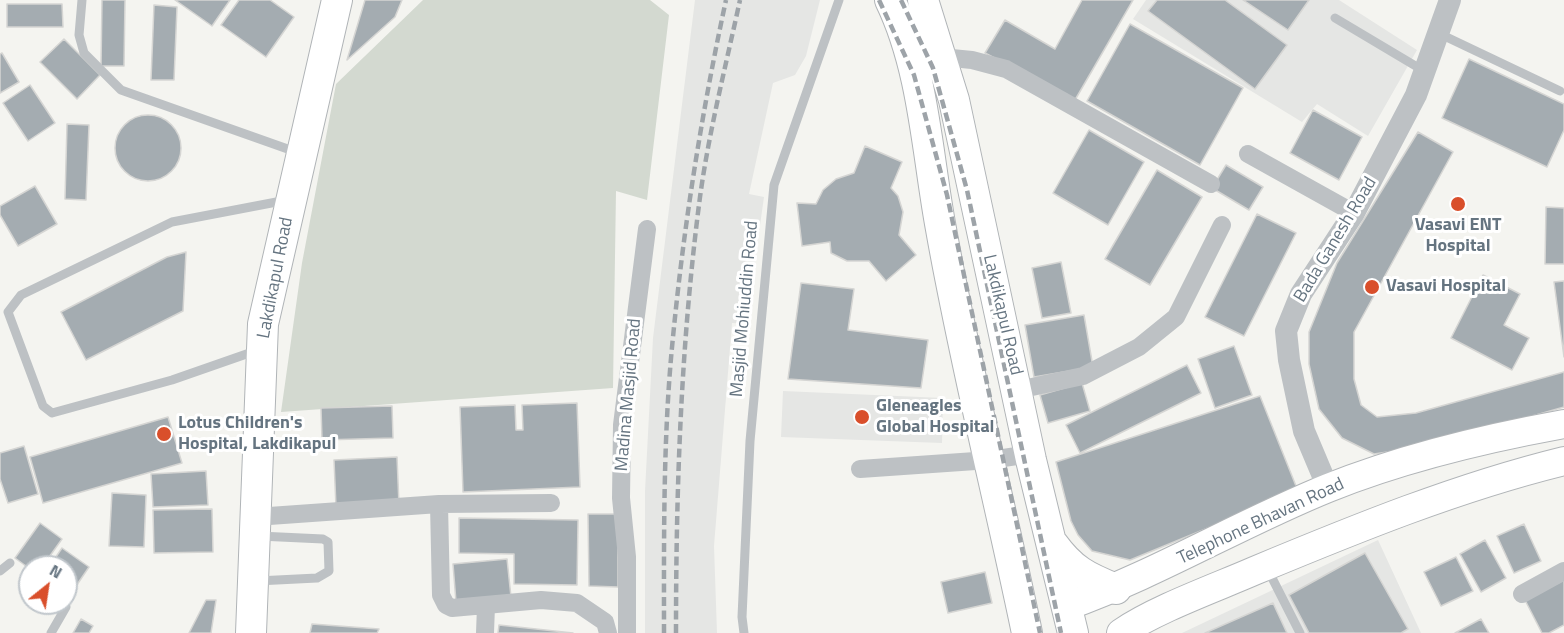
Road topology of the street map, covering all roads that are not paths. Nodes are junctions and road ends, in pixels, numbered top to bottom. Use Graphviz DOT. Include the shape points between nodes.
graph roads {
  1 [pos="82,0"];
  2 [pos="337,0"];
  3 [pos="839,0"];
  4 [pos="890,0"];
  5 [pos="923,0"];
  6 [pos="1450,0"];
  7 [pos="1335,18"];
  8 [pos="1438,33"];
  9 [pos="940,57"];
  10 [pos="1424,70"];
  11 [pos="1560,91"];
  12 [pos="303,154"];
  13 [pos="1248,154"];
  14 [pos="1211,184"];
  15 [pos="292,199"];
  16 [pos="1354,213"];
  17 [pos="1222,225"];
  18 [pos="647,230"];
  19 [pos="262,348"];
  20 [pos="1018,390"];
  21 [pos="1564,424"];
  22 [pos="1030,454"];
  23 [pos="990,460"];
  24 [pos="1564,461"];
  25 [pos="860,469"];
  26 [pos="1328,488"];
  27 [pos="546,498"];
  28 [pos="439,504"];
  29 [pos="254,526"];
  30 [pos="1051,541"];
  31 [pos="10,563"];
  32 [pos="1266,566"];
  33 [pos="0,571"];
  34 [pos="1564,571"];
  35 [pos="253,581"];
  36 [pos="1116,589"];
  37 [pos="1522,594"];
  38 [pos="486,606"];
  39 [pos="61,615"];
  40 [pos="1070,620"];
  41 [pos="1126,630"];
  42 [pos="51,633"];
  43 [pos="251,633"];
  44 [pos="485,633"];
  45 [pos="608,633"];
  46 [pos="627,633"];
  47 [pos="744,633"];
  48 [pos="1027,633"];
  49 [pos="1300,633"];
  1 -- 12 [label="lane" via="79,34 84,53 121,90"];
  2 -- 12 [label="highway, Lakdikapul Road"];
  3 -- 47 [label="lane, Masjid Mohiuddin Road" via="774,185 750,441"];
  4 -- 23 [label="highway" via="919,95 941,230"];
  5 -- 9 [label="highway, Lakdikapul Road"];
  6 -- 8 [label="street, Bada Ganesh Road"];
  7 -- 10 [label="lane"];
  8 -- 10 [label="street, Bada Ganesh Road"];
  8 -- 11 [label="lane"];
  9 -- 14 [label="street" via="1006,69"];
  9 -- 20 [label="highway, Lakdikapul Road" via="954,100"];
  10 -- 16 [label="street, Bada Ganesh Road" via="1416,95"];
  12 -- 15 [label="highway, Lakdikapul Road"];
  13 -- 16 [label="street"];
  15 -- 19 [label="highway, Lakdikapul Road" via="263,324"];
  15 -- 19 [label="lane" via="172,222 21,295 8,312 43,406 52,413 172,380"];
  16 -- 26 [label="street, Bada Ganesh Road" via="1301,294 1286,331 1304,431"];
  17 -- 20 [label="street" via="1176,317 1139,347 1083,376"];
  18 -- 46 [label="street, Madina Masjid Road" via="622,425"];
  19 -- 29 [label="highway, Lakdikapul Road"];
  20 -- 22 [label="highway, Lakdikapul Road"];
  21 -- 26 [label="main road, Telephone Bhavan Road" via="1487,440"];
  22 -- 23 [label="street"];
  22 -- 30 [label="highway, Lakdikapul Road"];
  23 -- 25 [label="street"];
  23 -- 48 [label="highway"];
  24 -- 32 [label="main road" via="1519,472 1340,535"];
  26 -- 36 [label="main road, Telephone Bhavan Road"];
  27 -- 28 [label="street"];
  28 -- 29 [label="street"];
  28 -- 38 [label="street" via="442,600 452,608"];
  29 -- 35 [label="highway, Lakdikapul Road"];
  29 -- 35 [label="lane" via="328,542 329,572 317,578"];
  30 -- 36 [label="highway" via="1072,568"];
  30 -- 40 [label="highway, Lakdikapul Road"];
  31 -- 33 [label="lane"];
  32 -- 41 [label="main road"];
  32 -- 49 [label="lane"];
  34 -- 37 [label="street"];
  35 -- 43 [label="highway, Lakdikapul Road"];
  36 -- 40 [label="main road, Telephone Bhavan Road"];
  36 -- 41 [label="main road"];
  38 -- 44 [label="street"];
  38 -- 45 [label="street" via="541,600 577,603 605,622"];
  39 -- 42 [label="lane"];
}
